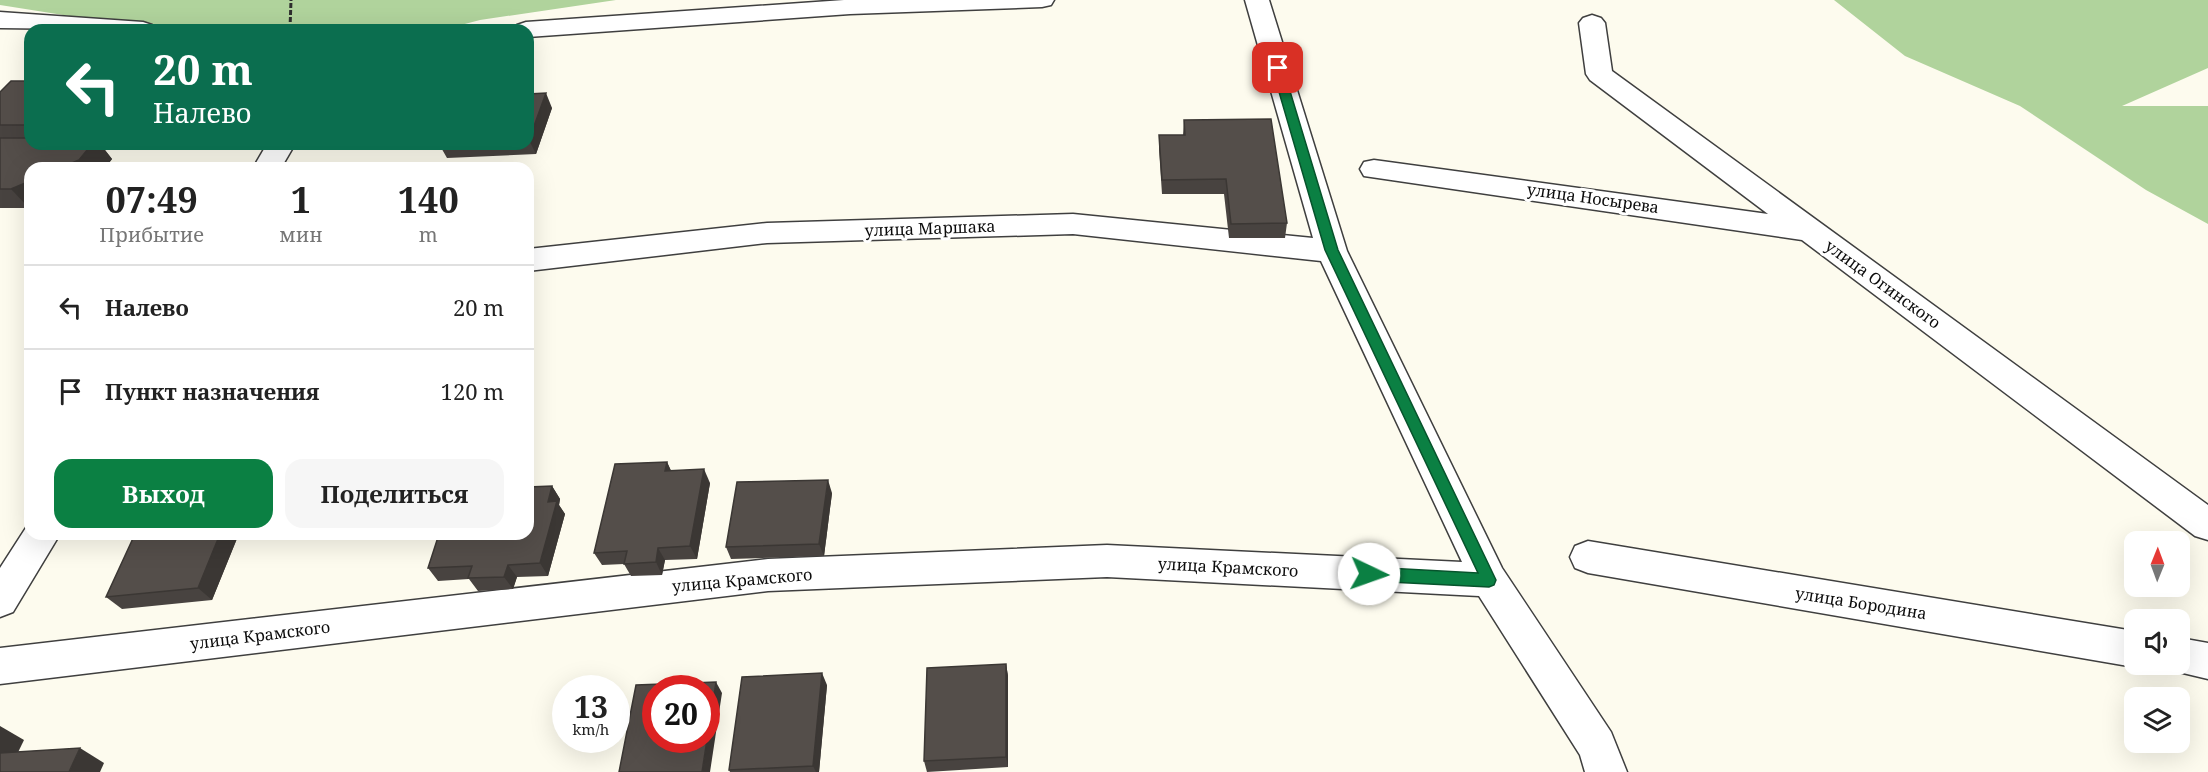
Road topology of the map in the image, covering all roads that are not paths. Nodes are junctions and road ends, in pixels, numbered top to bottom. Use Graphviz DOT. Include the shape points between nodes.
graph roads {
  1 [pos="1042,0"];
  2 [pos="1257,0"];
  3 [pos="0,20"];
  4 [pos="1592,23"];
  5 [pos="57,24"];
  6 [pos="534,29"];
  7 [pos="1374,169"];
  8 [pos="1811,231"];
  9 [pos="1332,250"];
  10 [pos="534,259"];
  11 [pos="2208,525"];
  12 [pos="38,540"];
  13 [pos="1588,557"];
  14 [pos="1489,580"];
  15 [pos="0,600"];
  16 [pos="2124,647"];
  17 [pos="2190,658"];
  18 [pos="2208,661"];
  19 [pos="0,666"];
  20 [pos="1606,772"];
  1 -- 6 [label="lane" via="850,7"];
  2 -- 9 [label="lane"];
  3 -- 5 [label="lane"];
  4 -- 8 [label="lane, улица Огинского" via="1599,74"];
  7 -- 8 [label="lane, улица Носырева"];
  8 -- 11 [label="lane, улица Огинского"];
  9 -- 10 [label="lane, улица Маршака" via="1073,224 766,233"];
  9 -- 14 [label="lane"];
  12 -- 15 [label="lane"];
  13 -- 16 [label="lane, улица Бородина"];
  14 -- 19 [label="lane, улица Крамского" via="1107,561 768,575"];
  14 -- 20 [label="lane" via="1597,747"];
  17 -- 18 [label="lane"];
}
